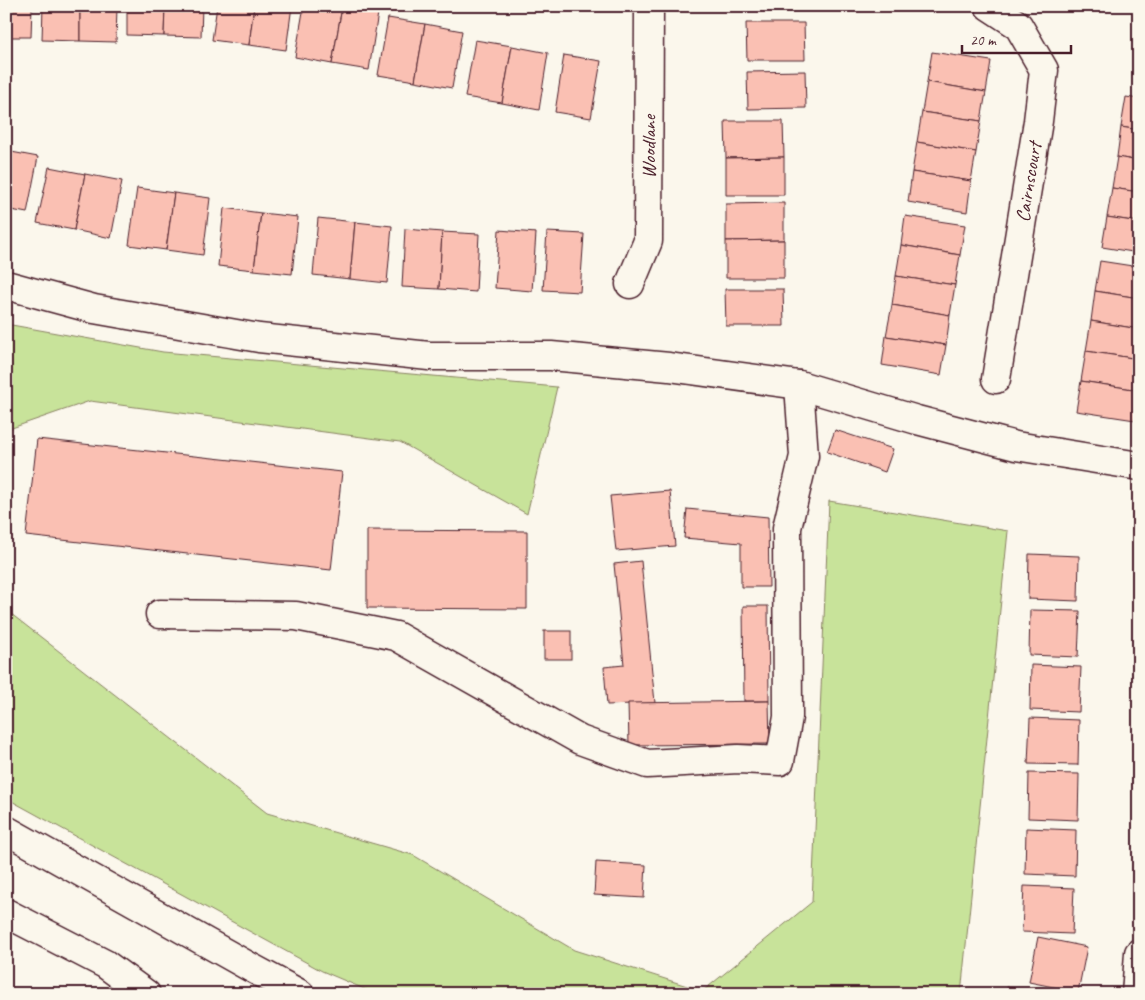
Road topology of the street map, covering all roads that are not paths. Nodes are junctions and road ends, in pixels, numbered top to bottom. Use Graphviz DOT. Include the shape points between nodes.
graph roads {
  1 [pos="649,6"];
  2 [pos="989,6"];
  3 [pos="630,284"];
  4 [pos="6,285"];
  5 [pos="996,379"];
  6 [pos="799,385"];
  7 [pos="1139,466"];
  8 [pos="160,614"];
  9 [pos="6,830"];
  10 [pos="6,913"];
  11 [pos="1139,953"];
  12 [pos="146,994"];
  13 [pos="300,994"];
  14 [pos="1136,994"];
  1 -- 3 [label="street, Woodlane" via="648,241"];
  2 -- 5 [label="street, Cairnscourt" via="1018,25 1044,70"];
  4 -- 6 [label="street" via="94,309 259,338 429,356 551,356"];
  6 -- 7 [label="street" via="1016,446"];
  6 -- 8 [label="street" via="804,456 787,528 788,717 780,761 738,759 647,764 580,740 396,636 296,616"];
  9 -- 13 [label="street"];
  10 -- 12 [label="street" via="105,964"];
  11 -- 14 [label="street"];
}
